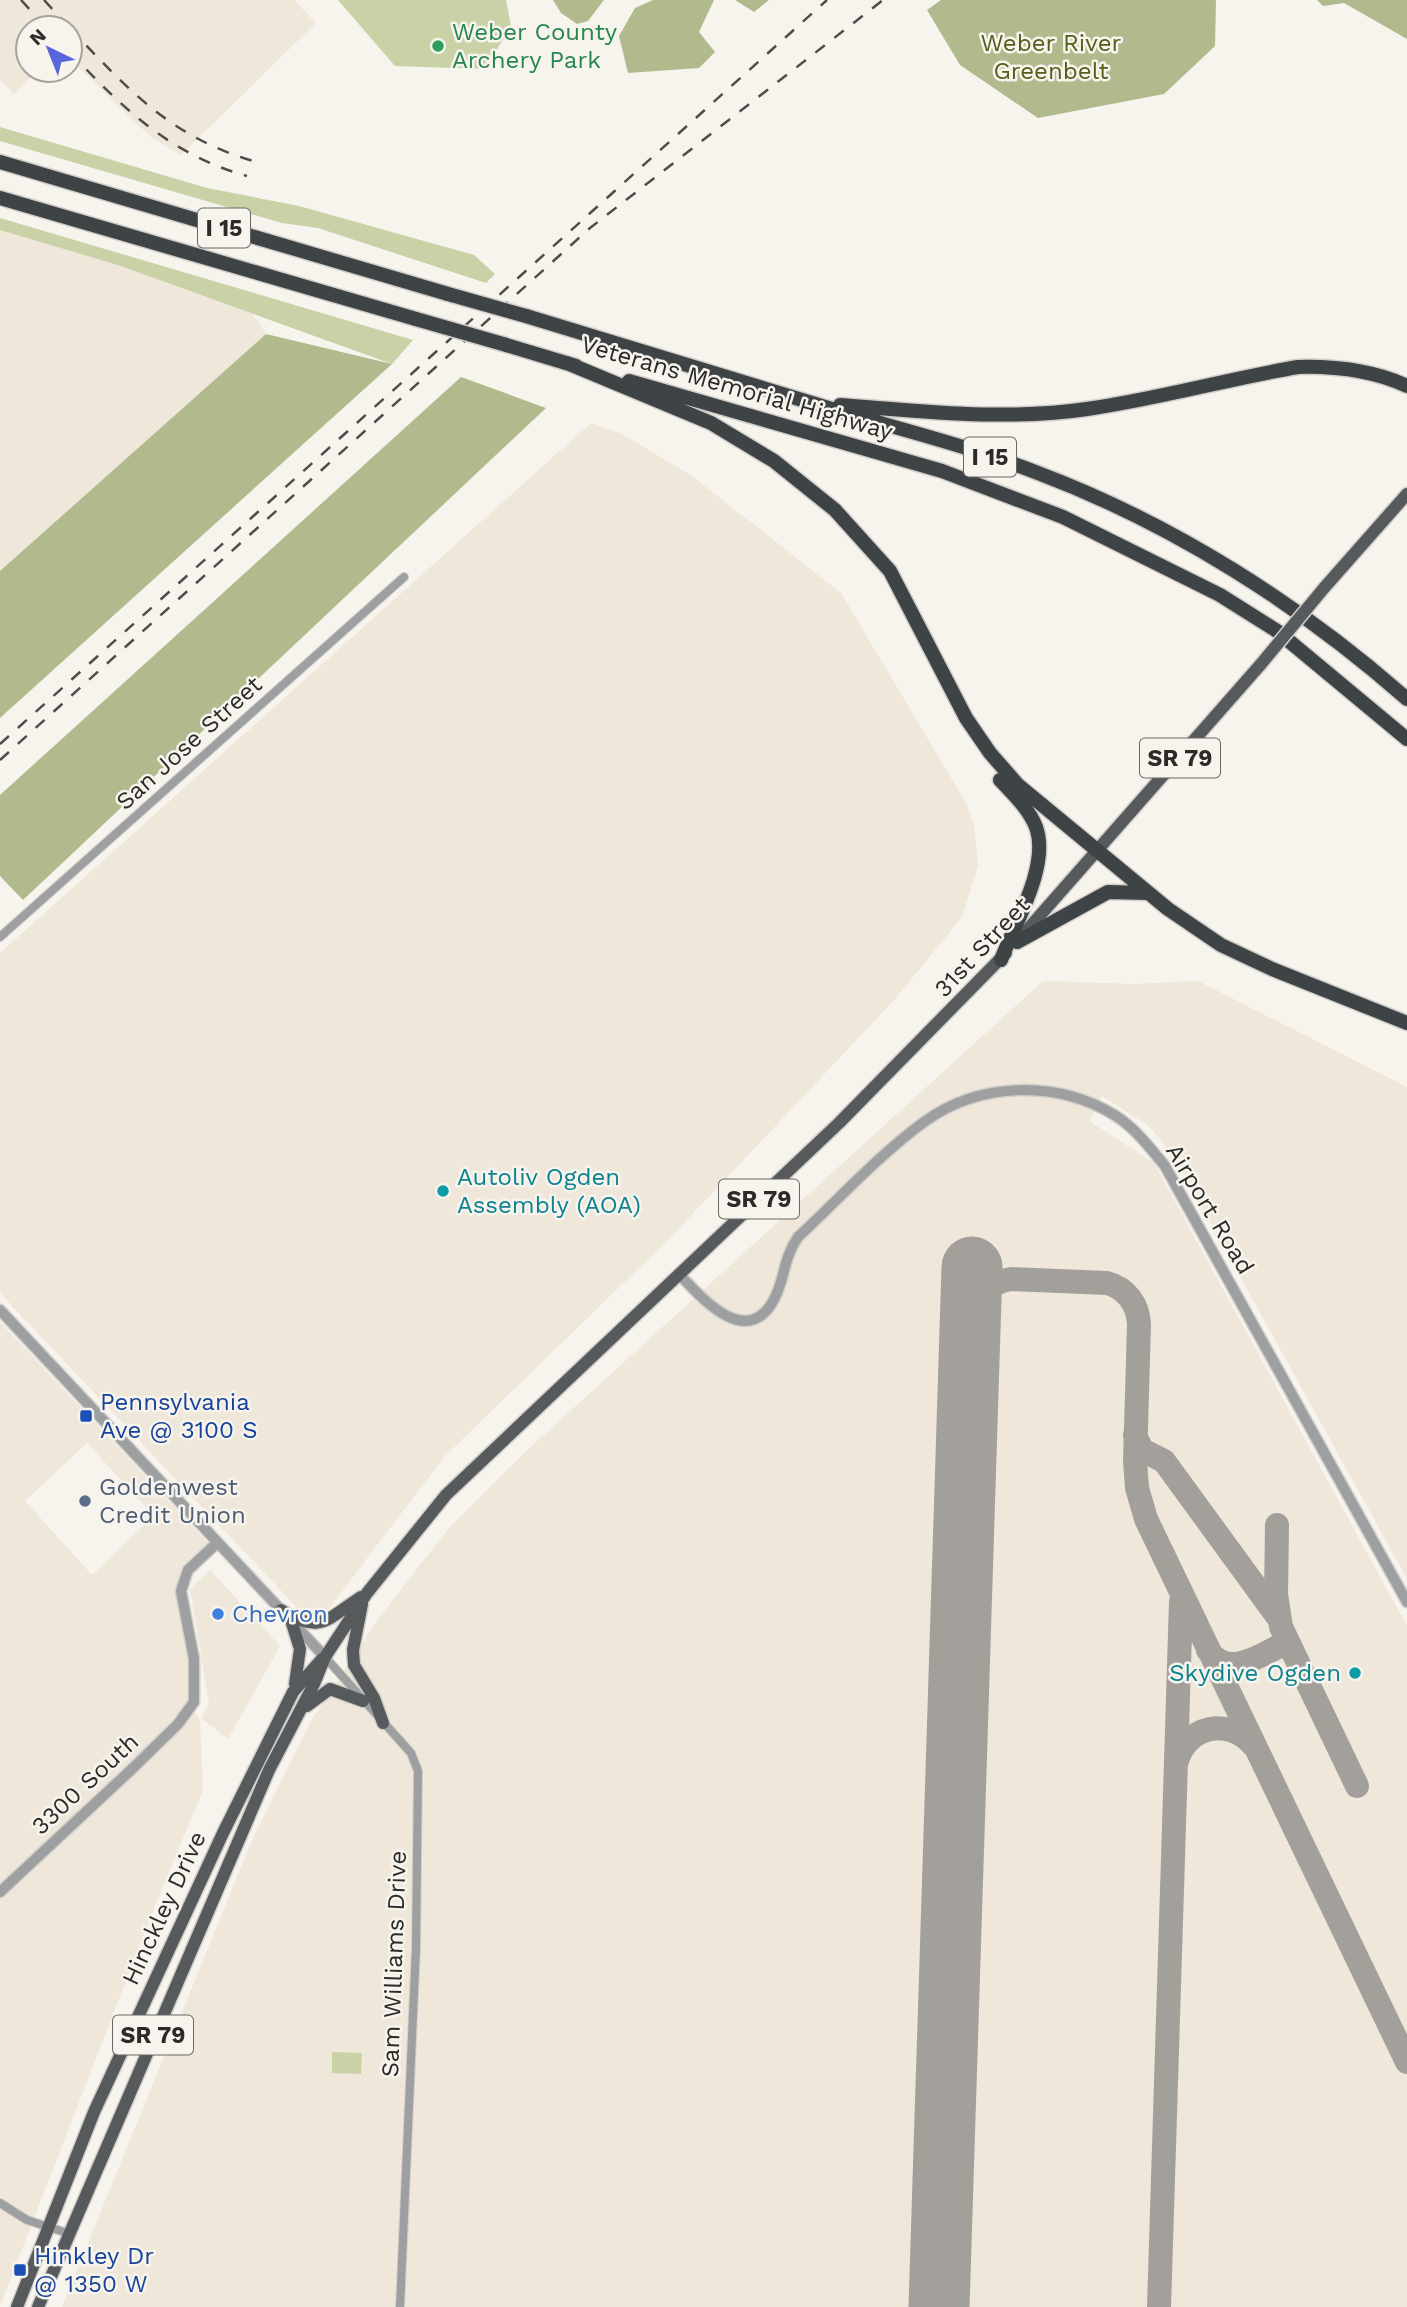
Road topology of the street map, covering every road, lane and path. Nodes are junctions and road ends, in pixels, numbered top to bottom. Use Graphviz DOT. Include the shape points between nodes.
graph roads {
  1 [pos="0,162"];
  2 [pos="0,198"];
  3 [pos="567,363"];
  4 [pos="1407,386"];
  5 [pos="811,403"];
  6 [pos="1407,494"];
  7 [pos="404,577"];
  8 [pos="1407,699"];
  9 [pos="966,718"];
  10 [pos="1407,739"];
  11 [pos="1098,852"];
  12 [pos="1148,893"];
  13 [pos="0,937"];
  14 [pos="1017,942"];
  15 [pos="1001,960"];
  16 [pos="1407,1023"];
  17 [pos="679,1274"];
  18 [pos="0,1310"];
  19 [pos="551,1394"];
  20 [pos="217,1543"];
  21 [pos="365,1596"];
  22 [pos="1407,1602"];
  23 [pos="281,1610"];
  24 [pos="291,1620"];
  25 [pos="325,1657"];
  26 [pos="293,1692"];
  27 [pos="363,1701"];
  28 [pos="301,1711"];
  29 [pos="383,1723"];
  30 [pos="0,1892"];
  31 [pos="0,2203"];
  32 [pos="48,2227"];
  33 [pos="67,2233"];
  34 [pos="17,2307"];
  35 [pos="38,2307"];
  36 [pos="400,2307"];
  1 -- 5 [label="highway, Veterans Memorial Highway / I 15, bridge"];
  2 -- 3 [label="highway, Veterans Memorial Highway / I 15, bridge"];
  3 -- 9 [label="highway" via="711,424 774,461 835,510 890,571"];
  3 -- 10 [label="highway, Veterans Memorial Highway / I 15" via="942,471 1063,517 1220,594 1277,631"];
  4 -- 5 [label="highway" via="1333,366 1284,370 1086,410 1033,414 939,413"];
  5 -- 8 [label="highway, Veterans Memorial Highway / I 15" via="1038,472 1126,512 1294,609"];
  6 -- 11 [label="main road, 31st Street / SR 79, bridge"];
  7 -- 13 [label="street, San Jose Street"];
  9 -- 11 [label="highway" via="1018,785"];
  9 -- 15 [label="highway" via="974,743 1030,815 1040,845 1033,882"];
  11 -- 12 [label="highway"];
  11 -- 14 [label="main road, 31st Street / SR 79"];
  12 -- 14 [label="highway" via="1108,892"];
  12 -- 16 [label="highway" via="1221,945"];
  14 -- 15 [label="main road, 31st Street / SR 79"];
  15 -- 17 [label="main road, 31st Street / SR 79" via="839,1123"];
  17 -- 19 [label="main road, 31st Street / SR 79"];
  17 -- 22 [label="street, Airport Road" via="707,1304 729,1319 746,1320 761,1314 772,1303 787,1254 798,1237 925,1121 978,1096 1020,1089 1086,1101 1117,1117 1165,1166"];
  18 -- 20 [label="street"];
  19 -- 21 [label="main road, Hinckley Drive / SR 79" via="446,1495"];
  20 -- 23 [label="street"];
  20 -- 30 [label="street, 3300 South" via="188,1570 181,1591 194,1660 194,1702 178,1724"];
  21 -- 23 [label="main road" via="314,1625"];
  21 -- 25 [label="main road, Hinckley Drive / SR 79"];
  21 -- 29 [label="main road" via="354,1665"];
  23 -- 24 [label="street"];
  24 -- 25 [label="street"];
  24 -- 26 [label="main road" via="300,1649"];
  25 -- 26 [label="main road, Hinckley Drive / SR 79"];
  25 -- 27 [label="street, Sam Williams Drive"];
  25 -- 28 [label="main road, Hinckley Drive / SR 79"];
  26 -- 32 [label="main road, Hinckley Drive / SR 79" via="131,2029"];
  27 -- 28 [label="main road" via="330,1689"];
  27 -- 29 [label="street, Sam Williams Drive"];
  28 -- 33 [label="main road, Hinckley Drive / SR 79" via="269,1770"];
  29 -- 36 [label="street, Sam Williams Drive" via="411,1752 418,1771"];
  31 -- 32 [label="street" via="26,2220"];
  32 -- 33 [label="street"];
  32 -- 34 [label="main road, Hinckley Drive / SR 79"];
  33 -- 35 [label="main road, Hinckley Drive / SR 79"];
}
